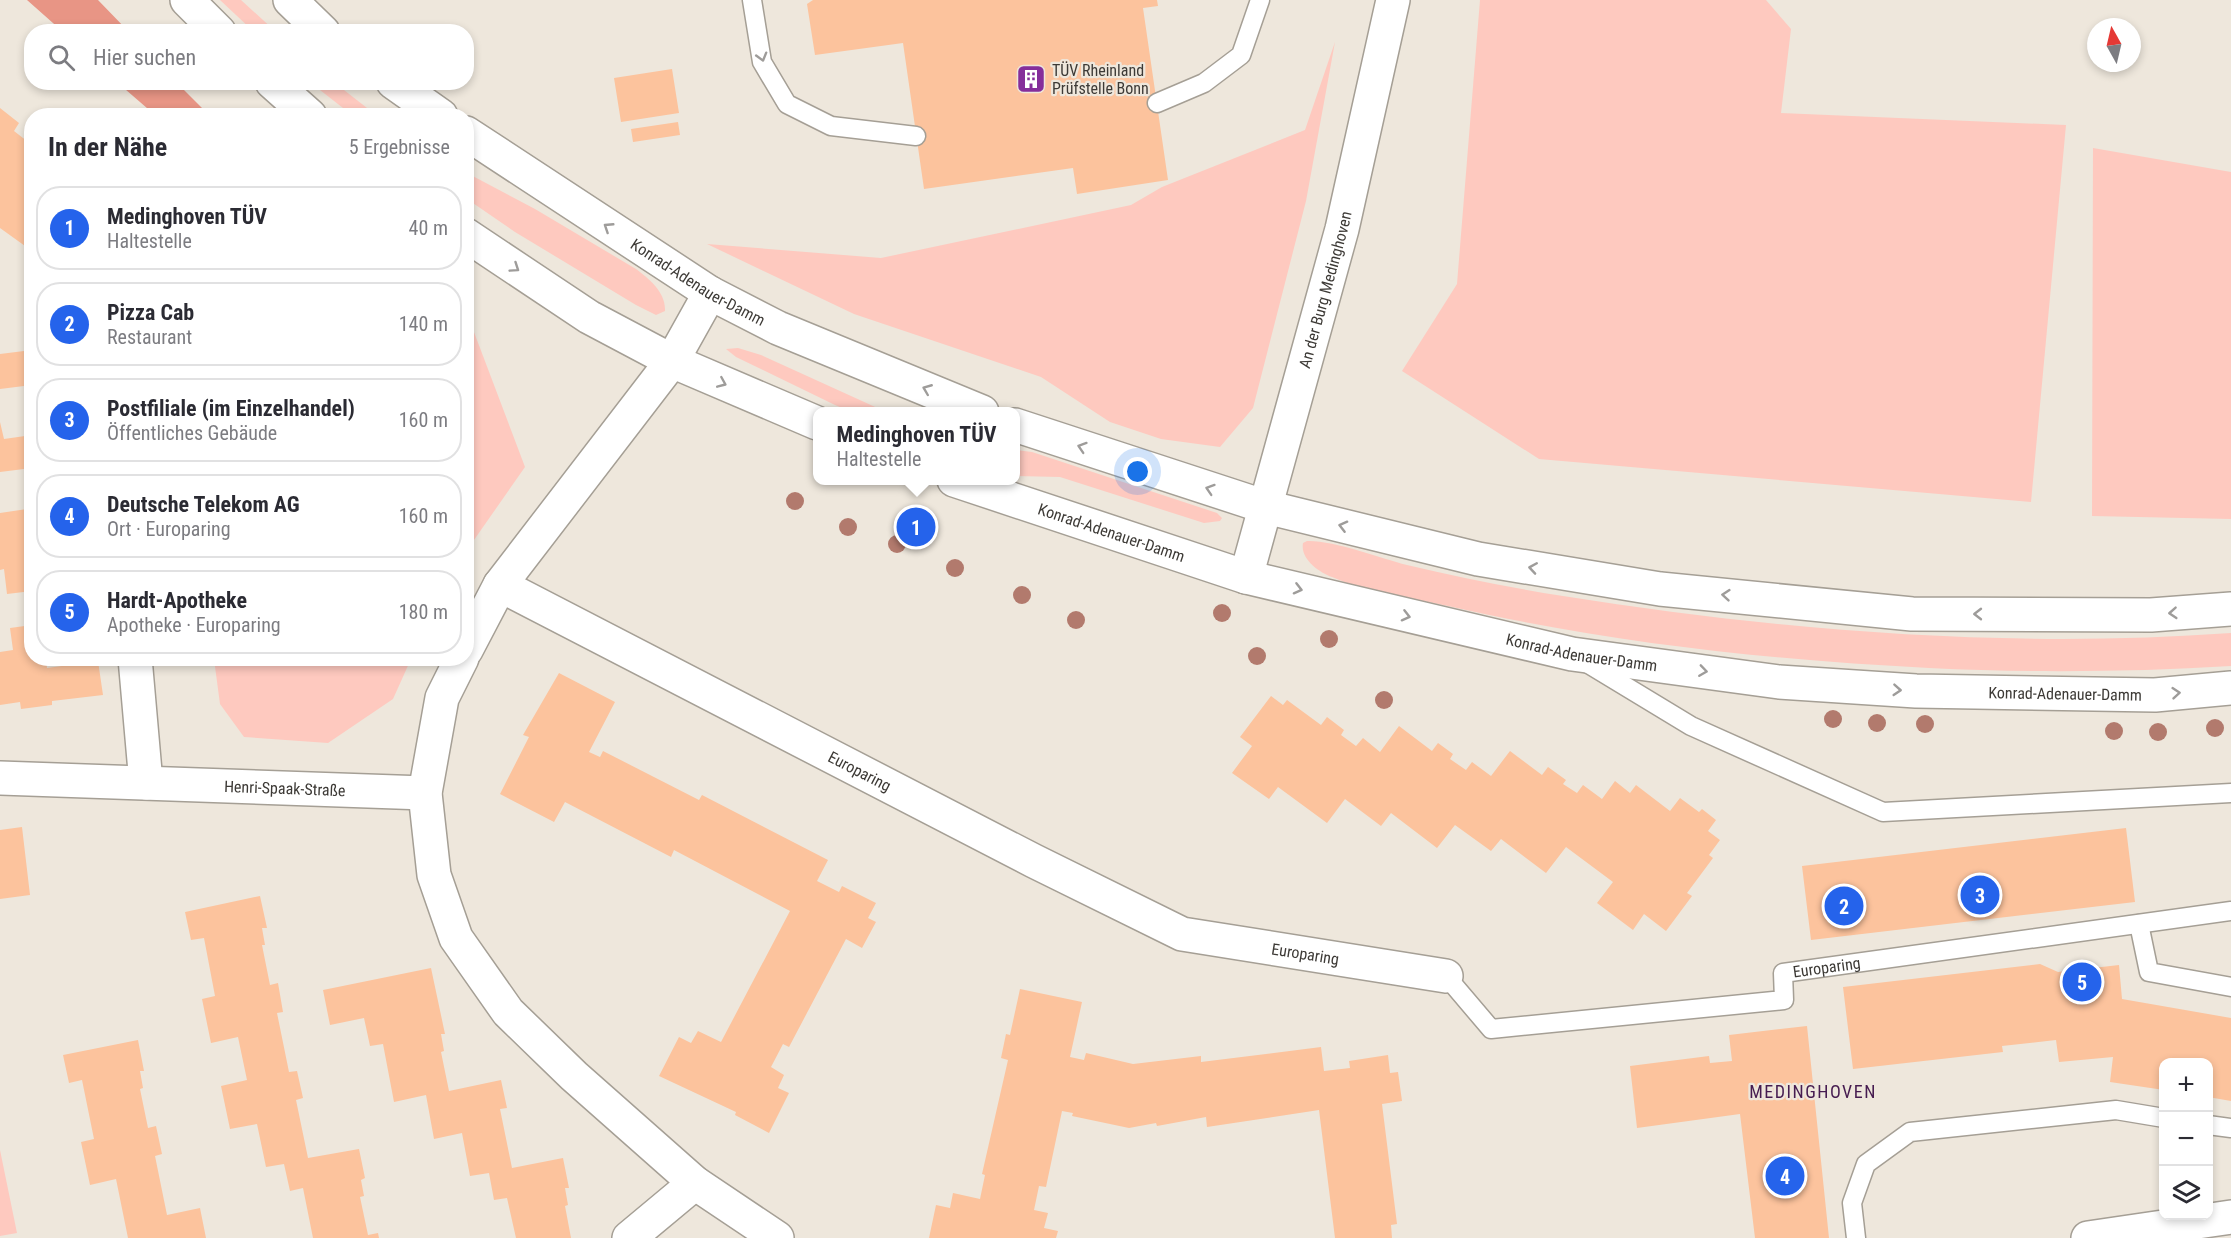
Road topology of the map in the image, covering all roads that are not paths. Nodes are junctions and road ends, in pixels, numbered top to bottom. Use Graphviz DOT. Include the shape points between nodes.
graph roads {
  1 [pos="188,0"];
  2 [pos="290,0"];
  3 [pos="752,0"];
  4 [pos="1260,0"];
  5 [pos="1393,0"];
  6 [pos="211,24"];
  7 [pos="315,24"];
  8 [pos="281,90"];
  9 [pos="404,90"];
  10 [pos="1157,103"];
  11 [pos="301,108"];
  12 [pos="430,108"];
  13 [pos="916,136"];
  14 [pos="474,138"];
  15 [pos="474,240"];
  16 [pos="710,293"];
  17 [pos="672,361"];
  18 [pos="972,407"];
  19 [pos="813,421"];
  20 [pos="1020,427"];
  21 [pos="969,485"];
  22 [pos="1266,507"];
  23 [pos="1246,577"];
  24 [pos="500,585"];
  25 [pos="2231,609"];
  26 [pos="474,635"];
  27 [pos="1572,654"];
  28 [pos="136,666"];
  29 [pos="458,666"];
  30 [pos="2231,688"];
  31 [pos="0,778"];
  32 [pos="146,783"];
  33 [pos="425,793"];
  34 [pos="2231,793"];
  35 [pos="2231,911"];
  36 [pos="2139,924"];
  37 [pos="1446,976"];
  38 [pos="2231,987"];
  39 [pos="2159,1117"];
  40 [pos="2213,1126"];
  41 [pos="2231,1128"];
  42 [pos="695,1183"];
  43 [pos="2231,1217"];
  44 [pos="629,1238"];
  45 [pos="777,1238"];
  46 [pos="1856,1238"];
  47 [pos="2088,1238"];
  1 -- 6 [label="main road"];
  2 -- 7 [label="main road"];
  3 -- 13 [label="lane, one-way" via="762,62 788,104 831,126"];
  4 -- 10 [label="lane" via="1241,55 1204,83"];
  5 -- 22 [label="main road, An der Burg Medinghoven" via="1342,229"];
  8 -- 11 [label="main road"];
  9 -- 12 [label="main road"];
  16 -- 14 [label="main road, Konrad-Adenauer-Damm, one-way"];
  15 -- 17 [label="main road, one-way" via="589,317"];
  16 -- 17 [label="main road"];
  18 -- 16 [label="main road, Konrad-Adenauer-Damm, one-way" via="778,328"];
  17 -- 19 [label="main road, one-way"];
  17 -- 24 [label="main road"];
  22 -- 20 [label="main road, one-way"];
  21 -- 23 [label="main road, Konrad-Adenauer-Damm"];
  22 -- 23 [label="main road, An der Burg Medinghoven"];
  25 -- 22 [label="main road, one-way" via="2151,615 1912,614 1660,589 1478,559"];
  23 -- 27 [label="main road, Konrad-Adenauer-Damm, one-way"];
  24 -- 26 [label="main road"];
  24 -- 37 [label="main road, Europaring" via="1182,934"];
  27 -- 30 [label="main road, Konrad-Adenauer-Damm, one-way" via="1779,682 1916,691 2156,695"];
  27 -- 34 [label="lane" via="1691,726 1883,812"];
  28 -- 32 [label="main road"];
  29 -- 33 [label="main road" via="442,698"];
  31 -- 32 [label="main road, Henri-Spaak-Straße"];
  32 -- 33 [label="main road, Henri-Spaak-Straße"];
  33 -- 42 [label="main road" via="435,875 456,938 508,1012"];
  35 -- 36 [label="lane, Europaring"];
  36 -- 37 [label="lane, Europaring" via="1783,973 1784,1000 1491,1029"];
  36 -- 38 [label="lane" via="2149,972"];
  39 -- 46 [label="lane" via="2116,1110 1910,1132 1866,1164 1852,1203"];
  40 -- 41 [label="lane"];
  42 -- 44 [label="main road"];
  42 -- 45 [label="main road"];
  43 -- 47 [label="main road"];
}
